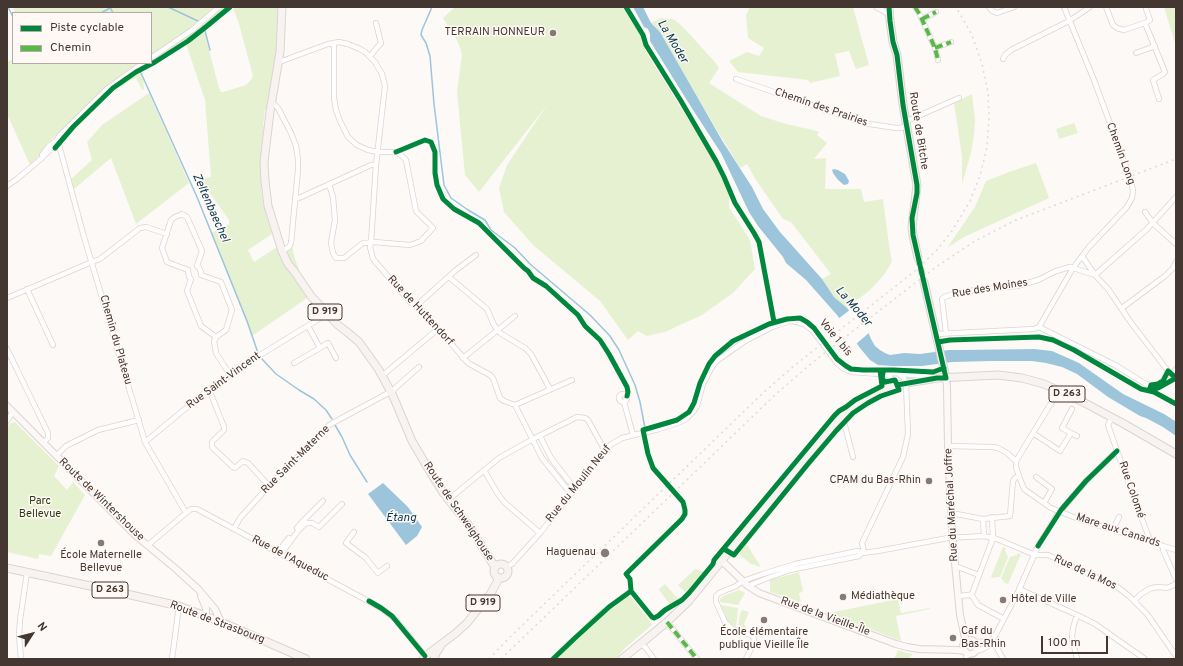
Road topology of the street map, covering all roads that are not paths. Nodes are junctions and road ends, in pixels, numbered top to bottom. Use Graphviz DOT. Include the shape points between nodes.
graph roads {
  1 [pos="219,7"];
  2 [pos="281,7"];
  3 [pos="876,7"];
  4 [pos="915,7"];
  5 [pos="989,7"];
  6 [pos="1014,7"];
  7 [pos="1064,7"];
  8 [pos="1090,7"];
  9 [pos="1106,7"];
  10 [pos="1082,9"];
  11 [pos="1146,9"];
  12 [pos="889,10"];
  13 [pos="936,12"];
  14 [pos="922,19"];
  15 [pos="1069,21"];
  16 [pos="376,23"];
  17 [pos="1145,23"];
  18 [pos="951,42"];
  19 [pos="334,43"];
  20 [pos="1155,46"];
  21 [pos="935,48"];
  22 [pos="1136,53"];
  23 [pos="370,56"];
  24 [pos="152,57"];
  25 [pos="279,60"];
  26 [pos="938,60"];
  27 [pos="1003,60"];
  28 [pos="142,64"];
  29 [pos="736,78"];
  30 [pos="960,98"];
  31 [pos="1159,98"];
  32 [pos="271,104"];
  33 [pos="907,124"];
  34 [pos="55,142"];
  35 [pos="378,152"];
  36 [pos="376,165"];
  37 [pos="329,184"];
  38 [pos="7,186"];
  39 [pos="1176,197"];
  40 [pos="295,199"];
  41 [pos="1145,212"];
  42 [pos="1153,223"];
  43 [pos="167,234"];
  44 [pos="371,242"];
  45 [pos="1176,244"];
  46 [pos="282,251"];
  47 [pos="476,255"];
  48 [pos="1082,256"];
  49 [pos="918,258"];
  50 [pos="92,262"];
  51 [pos="1176,262"];
  52 [pos="197,266"];
  53 [pos="1073,268"];
  54 [pos="188,270"];
  55 [pos="1095,275"];
  56 [pos="196,277"];
  57 [pos="449,277"];
  58 [pos="924,282"];
  59 [pos="27,289"];
  60 [pos="7,298"];
  61 [pos="416,306"];
  62 [pos="1122,308"];
  63 [pos="327,314"];
  64 [pos="515,316"];
  65 [pos="308,326"];
  66 [pos="1039,327"];
  67 [pos="438,329"];
  68 [pos="497,330"];
  69 [pos="946,333"];
  70 [pos="936,334"];
  71 [pos="216,337"];
  72 [pos="53,345"];
  73 [pos="320,348"];
  74 [pos="7,349"];
  75 [pos="336,358"];
  76 [pos="464,358"];
  77 [pos="294,363"];
  78 [pos="419,367"];
  79 [pos="1176,369"];
  80 [pos="886,374"];
  81 [pos="899,374"];
  82 [pos="230,375"];
  83 [pos="383,375"];
  84 [pos="1172,375"];
  85 [pos="937,378"];
  86 [pos="946,378"];
  87 [pos="572,380"];
  88 [pos="906,383"];
  89 [pos="887,388"];
  90 [pos="209,389"];
  91 [pos="550,389"];
  92 [pos="1059,390"];
  93 [pos="391,392"];
  94 [pos="624,402"];
  95 [pos="515,405"];
  96 [pos="7,406"];
  97 [pos="1072,409"];
  98 [pos="13,412"];
  99 [pos="841,416"];
  100 [pos="1112,416"];
  101 [pos="139,420"];
  102 [pos="7,421"];
  103 [pos="1056,425"];
  104 [pos="1062,428"];
  105 [pos="1033,433"];
  106 [pos="1071,433"];
  107 [pos="633,435"];
  108 [pos="540,436"];
  109 [pos="1077,436"];
  110 [pos="533,439"];
  111 [pos="145,442"];
  112 [pos="43,443"];
  113 [pos="948,446"];
  114 [pos="605,451"];
  115 [pos="1117,451"];
  116 [pos="1176,454"];
  117 [pos="56,456"];
  118 [pos="853,457"];
  119 [pos="1016,461"];
  120 [pos="554,462"];
  121 [pos="548,467"];
  122 [pos="484,470"];
  123 [pos="1019,476"];
  124 [pos="1036,477"];
  125 [pos="269,486"];
  126 [pos="575,489"];
  127 [pos="571,494"];
  128 [pos="448,500"];
  129 [pos="323,501"];
  130 [pos="1044,503"];
  131 [pos="342,504"];
  132 [pos="1059,512"];
  133 [pos="186,513"];
  134 [pos="952,513"];
  135 [pos="1119,517"];
  136 [pos="992,518"];
  137 [pos="983,519"];
  138 [pos="234,529"];
  139 [pos="1113,530"];
  140 [pos="354,532"];
  141 [pos="540,533"];
  142 [pos="984,536"];
  143 [pos="953,538"];
  144 [pos="993,538"];
  145 [pos="1150,540"];
  146 [pos="148,545"];
  147 [pos="1163,546"];
  148 [pos="1176,550"];
  149 [pos="863,553"];
  150 [pos="280,554"];
  151 [pos="1035,555"];
  152 [pos="722,561"];
  153 [pos="387,566"];
  154 [pos="955,566"];
  155 [pos="495,567"];
  156 [pos="506,567"];
  157 [pos="7,568"];
  158 [pos="27,573"];
  159 [pos="979,575"];
  160 [pos="499,578"];
  161 [pos="1176,579"];
  162 [pos="745,583"];
  163 [pos="1176,584"];
  164 [pos="198,589"];
  165 [pos="1019,589"];
  166 [pos="971,594"];
  167 [pos="958,596"];
  168 [pos="1134,601"];
  169 [pos="179,606"];
  170 [pos="1077,615"];
  171 [pos="206,616"];
  172 [pos="1004,619"];
  173 [pos="221,622"];
  174 [pos="667,622"];
  175 [pos="963,631"];
  176 [pos="446,641"];
  177 [pos="974,641"];
  178 [pos="991,641"];
  179 [pos="964,644"];
  180 [pos="637,646"];
  181 [pos="957,650"];
  182 [pos="976,651"];
  183 [pos="966,654"];
  184 [pos="1176,656"];
  185 [pos="423,658"];
  186 [pos="21,659"];
  187 [pos="172,659"];
  188 [pos="305,659"];
  189 [pos="434,659"];
  190 [pos="622,659"];
  191 [pos="654,659"];
  192 [pos="697,659"];
  193 [pos="746,659"];
  194 [pos="1003,659"];
  195 [pos="1077,659"];
  196 [pos="1145,659"];
  1 -- 24 [label="street"];
  2 -- 25 [label="main road, Route de Schweighouse / D 919"];
  3 -- 12 [label="street, Route de Bitche"];
  4 -- 14 [label="street"];
  5 -- 6 [label="street" via="997,13"];
  7 -- 15 [label="street, Chemin Long"];
  8 -- 10 [label="street"];
  9 -- 17 [label="street" via="1113,25 1117,28 1124,30"];
  10 -- 15 [label="street"];
  11 -- 17 [label="street" via="1150,20"];
  12 -- 33 [label="main road, Route de Bitche"];
  13 -- 14 [label="street"];
  14 -- 21 [label="street"];
  15 -- 27 [label="street" via="1011,50"];
  15 -- 48 [label="street, Chemin Long" via="1094,80 1133,191 1127,207"];
  16 -- 23 [label="street" via="381,43"];
  17 -- 20 [label="street"];
  18 -- 21 [label="street"];
  19 -- 23 [label="street" via="355,46"];
  19 -- 25 [label="street"];
  19 -- 35 [label="street" via="334,98 340,121 348,137 357,145"];
  20 -- 22 [label="street"];
  20 -- 31 [label="street" via="1165,72 1152,80"];
  21 -- 26 [label="street"];
  23 -- 35 [label="street, Rue de Huttendorf" via="384,80"];
  25 -- 32 [label="main road, Route de Schweighouse / D 919"];
  28 -- 34 [label="street" via="108,88"];
  29 -- 33 [label="street, Chemin des Prairies" via="863,123 896,128"];
  30 -- 33 [label="street"];
  32 -- 40 [label="street" via="278,108 296,146 298,164"];
  32 -- 46 [label="main road, Route de Schweighouse / D 919" via="265,148 265,181 268,206"];
  33 -- 49 [label="main road, Route de Bitche" via="917,185 912,227"];
  34 -- 38 [label="street" via="36,163"];
  34 -- 50 [label="street, Chemin du Plateau"];
  35 -- 36 [label="street, Rue de Huttendorf"];
  35 -- 44 [label="street" via="396,152 406,160 416,211 433,228 421,240 410,245"];
  36 -- 37 [label="street"];
  36 -- 44 [label="street, Rue de Huttendorf"];
  37 -- 40 [label="street"];
  37 -- 44 [label="street" via="335,220 331,243 336,258 344,258 363,243"];
  39 -- 42 [label="street"];
  40 -- 46 [label="street" via="290,244"];
  41 -- 42 [label="street"];
  42 -- 45 [label="street"];
  42 -- 55 [label="street"];
  43 -- 50 [label="street" via="146,227 140,228 107,255"];
  43 -- 52 [label="street" via="175,216 182,214 187,217 202,250"];
  43 -- 54 [label="street" via="162,248 167,262"];
  44 -- 61 [label="street, Rue de Huttendorf" via="373,259 411,304"];
  46 -- 63 [label="main road, Route de Schweighouse / D 919" via="288,264"];
  47 -- 57 [label="street"];
  48 -- 53 [label="street, Chemin Long"];
  48 -- 55 [label="street"];
  50 -- 59 [label="street"];
  50 -- 101 [label="street, Chemin du Plateau"];
  51 -- 62 [label="street" via="1165,276"];
  52 -- 54 [label="street" via="191,266"];
  52 -- 56 [label="street" via="201,272"];
  53 -- 55 [label="street"];
  53 -- 66 [label="street, Chemin Long"];
  53 -- 69 [label="street, Rue des Moines" via="1065,268 1017,286 956,293 944,297 942,299"];
  54 -- 56 [label="street" via="189,277"];
  55 -- 62 [label="street"];
  56 -- 71 [label="street" via="187,291 201,326"];
  56 -- 71 [label="street" via="221,282 232,310 226,330"];
  57 -- 61 [label="street"];
  57 -- 68 [label="street" via="487,309"];
  58 -- 70 [label="main road"];
  59 -- 60 [label="street"];
  59 -- 72 [label="street"];
  61 -- 67 [label="street, Rue de Huttendorf"];
  62 -- 84 [label="street"];
  63 -- 65 [label="street, Rue Saint-Vincent"];
  63 -- 83 [label="main road, Route de Schweighouse / D 919" via="359,342"];
  64 -- 68 [label="street"];
  65 -- 73 [label="street"];
  65 -- 82 [label="street, Rue Saint-Vincent"];
  66 -- 69 [label="street"];
  66 -- 84 [label="street" via="1146,384 1154,386"];
  67 -- 76 [label="street, Rue de Huttendorf"];
  67 -- 83 [label="street"];
  68 -- 76 [label="street"];
  68 -- 91 [label="street" via="531,354"];
  69 -- 70 [label="street"];
  70 -- 86 [label="main road"];
  71 -- 82 [label="street" via="216,353"];
  73 -- 75 [label="street" via="328,344"];
  73 -- 77 [label="street"];
  74 -- 112 [label="street" via="48,433 48,438"];
  76 -- 95 [label="street, Rue de Huttendorf" via="490,375 500,398"];
  78 -- 93 [label="street"];
  79 -- 84 [label="street"];
  80 -- 81 [label="street, Rue du Moulin Neuf"];
  80 -- 89 [label="street" via="890,376 891,381"];
  80 -- 107 [label="street, Rue du Moulin Neuf" via="846,370 804,324 784,323 745,340 718,360 704,384 697,406 687,418"];
  81 -- 85 [label="street, Rue du Moulin Neuf"];
  81 -- 88 [label="street"];
  82 -- 90 [label="street, Rue Saint-Vincent"];
  83 -- 93 [label="main road, Route de Schweighouse / D 919"];
  85 -- 86 [label="main road"];
  85 -- 88 [label="main road"];
  86 -- 92 [label="main road, D 263" via="1011,376 1039,382"];
  86 -- 113 [label="street, Rue du Maréchal Joffre"];
  87 -- 91 [label="street"];
  88 -- 89 [label="main road"];
  88 -- 149 [label="street" via="908,434 903,457 862,543"];
  89 -- 99 [label="main road" via="859,402"];
  90 -- 111 [label="street, Rue Saint-Vincent"];
  90 -- 125 [label="street" via="224,427 212,442 212,447 235,468 243,461 248,462"];
  91 -- 95 [label="street"];
  92 -- 100 [label="main road, D 263"];
  92 -- 105 [label="street"];
  93 -- 125 [label="street, Rue Saint-Materne" via="329,425"];
  93 -- 128 [label="main road, Route de Schweighouse / D 919" via="413,442"];
  94 -- 107 [label="street"];
  95 -- 110 [label="street, Rue de Huttendorf"];
  96 -- 98 [label="street, Route de Wintershouse"];
  97 -- 104 [label="street"];
  98 -- 102 [label="street"];
  98 -- 112 [label="street, Route de Wintershouse"];
  99 -- 118 [label="street"];
  99 -- 152 [label="main road"];
  100 -- 115 [label="street, Rue Colomé" via="1108,425"];
  100 -- 116 [label="main road, D 263"];
  101 -- 111 [label="street, Chemin du Plateau"];
  101 -- 117 [label="street" via="98,430 66,446"];
  103 -- 104 [label="street"];
  104 -- 106 [label="street"];
  105 -- 106 [label="street" via="1060,451"];
  105 -- 119 [label="street"];
  106 -- 109 [label="street"];
  107 -- 114 [label="street, Rue du Moulin Neuf" via="618,440"];
  108 -- 110 [label="street"];
  108 -- 114 [label="street" via="577,417 582,418 588,420"];
  108 -- 120 [label="street"];
  110 -- 121 [label="street, Rue de Huttendorf"];
  110 -- 122 [label="street" via="499,458"];
  111 -- 133 [label="street, Chemin du Plateau"];
  112 -- 117 [label="street, Route de Wintershouse"];
  113 -- 119 [label="street" via="998,448"];
  113 -- 134 [label="street, Rue du Maréchal Joffre"];
  114 -- 126 [label="street, Rue du Moulin Neuf"];
  115 -- 132 [label="street"];
  115 -- 145 [label="street, Rue Colomé"];
  117 -- 146 [label="street, Route de Wintershouse"];
  119 -- 123 [label="street, Mare aux Canards"];
  120 -- 121 [label="street"];
  120 -- 126 [label="street"];
  121 -- 127 [label="street, Rue de Huttendorf"];
  122 -- 128 [label="street"];
  122 -- 141 [label="street" via="504,502"];
  123 -- 130 [label="street, Mare aux Canards" via="1025,490"];
  123 -- 136 [label="street" via="1014,478 1013,482 1010,516"];
  124 -- 130 [label="street" via="1052,489"];
  125 -- 138 [label="street, Rue Saint-Materne" via="240,518"];
  126 -- 127 [label="street, Rue du Moulin Neuf"];
  127 -- 141 [label="street, Rue du Moulin Neuf"];
  128 -- 155 [label="main road, Route de Schweighouse / D 919" via="467,523"];
  129 -- 150 [label="street" via="284,544"];
  130 -- 132 [label="street, Mare aux Canards"];
  131 -- 150 [label="street" via="319,527 306,523"];
  132 -- 139 [label="street, Mare aux Canards"];
  132 -- 151 [label="street"];
  133 -- 138 [label="street, Rue de l'Aqueduc" via="191,509 197,509"];
  133 -- 146 [label="street"];
  134 -- 137 [label="street"];
  134 -- 143 [label="street, Rue du Maréchal Joffre"];
  135 -- 139 [label="street"];
  136 -- 137 [label="street"];
  136 -- 144 [label="street"];
  137 -- 142 [label="street"];
  138 -- 150 [label="street, Rue de l'Aqueduc"];
  139 -- 145 [label="street, Mare aux Canards"];
  140 -- 153 [label="street" via="346,543 366,558 378,574"];
  141 -- 156 [label="street, Rue du Moulin Neuf" via="512,564"];
  142 -- 143 [label="street, Rue de la Mos"];
  142 -- 144 [label="street, Rue de la Mos"];
  143 -- 149 [label="street, Rue de la Mos"];
  143 -- 154 [label="street, Rue du Maréchal Joffre"];
  144 -- 151 [label="street, Rue de la Mos"];
  144 -- 159 [label="street"];
  145 -- 147 [label="street, Mare aux Canards"];
  146 -- 164 [label="street, Route de Wintershouse"];
  147 -- 148 [label="street, Mare aux Canards"];
  147 -- 161 [label="street"];
  149 -- 162 [label="street, Rue de la Mos"];
  150 -- 185 [label="street, Rue de l'Aqueduc" via="381,608 392,616"];
  151 -- 165 [label="street"];
  151 -- 168 [label="street, Rue de la Mos" via="1048,555 1080,569 1116,586"];
  152 -- 162 [label="street, Rue de la Vieille-Île"];
  152 -- 174 [label="main road" via="688,602"];
  154 -- 159 [label="street"];
  154 -- 167 [label="street, Rue du Maréchal Joffre"];
  155 -- 156 [label="main road" via="501,564"];
  155 -- 160 [label="main road" via="494,573"];
  156 -- 160 [label="main road" via="507,574"];
  157 -- 158 [label="main road, Route de Strasbourg / D 263"];
  158 -- 169 [label="main road, Route de Strasbourg / D 263"];
  158 -- 186 [label="street" via="20,620"];
  159 -- 166 [label="street"];
  160 -- 176 [label="main road, D 919" via="491,593 467,623"];
  162 -- 181 [label="street, Rue de la Vieille-Île" via="756,592 896,644 909,648"];
  162 -- 193 [label="street, Rue de la Mos" via="719,592 716,600 723,620 728,626 754,638"];
  163 -- 168 [label="street" via="1167,588 1151,588"];
  164 -- 171 [label="street" via="206,608"];
  164 -- 173 [label="street, Route de Wintershouse" via="215,609"];
  165 -- 170 [label="street"];
  165 -- 172 [label="street"];
  166 -- 167 [label="street"];
  166 -- 172 [label="street" via="978,605"];
  167 -- 175 [label="street, Rue du Maréchal Joffre"];
  168 -- 184 [label="street, Rue de la Mos" via="1147,614"];
  169 -- 171 [label="main road, Route de Strasbourg / D 263"];
  169 -- 187 [label="street"];
  170 -- 195 [label="street" via="1072,637"];
  170 -- 196 [label="street" via="1095,624"];
  171 -- 173 [label="main road, Route de Strasbourg / D 263"];
  172 -- 178 [label="street"];
  173 -- 188 [label="main road, Route de Strasbourg / D 263"];
  174 -- 180 [label="main road"];
  174 -- 192 [label="street"];
  175 -- 177 [label="street"];
  175 -- 179 [label="street, Rue du Maréchal Joffre"];
  176 -- 185 [label="main road, D 919"];
  176 -- 189 [label="main road, D 919" via="437,650"];
  177 -- 178 [label="street"];
  177 -- 179 [label="street" via="967,640"];
  177 -- 182 [label="street"];
  178 -- 182 [label="street" via="985,648"];
  178 -- 194 [label="street"];
  179 -- 181 [label="street"];
  179 -- 183 [label="street"];
  180 -- 190 [label="main road"];
  180 -- 191 [label="street" via="642,645 646,648"];
  181 -- 183 [label="street, Rue de la Vieille-Île"];
  182 -- 183 [label="street"];
}
